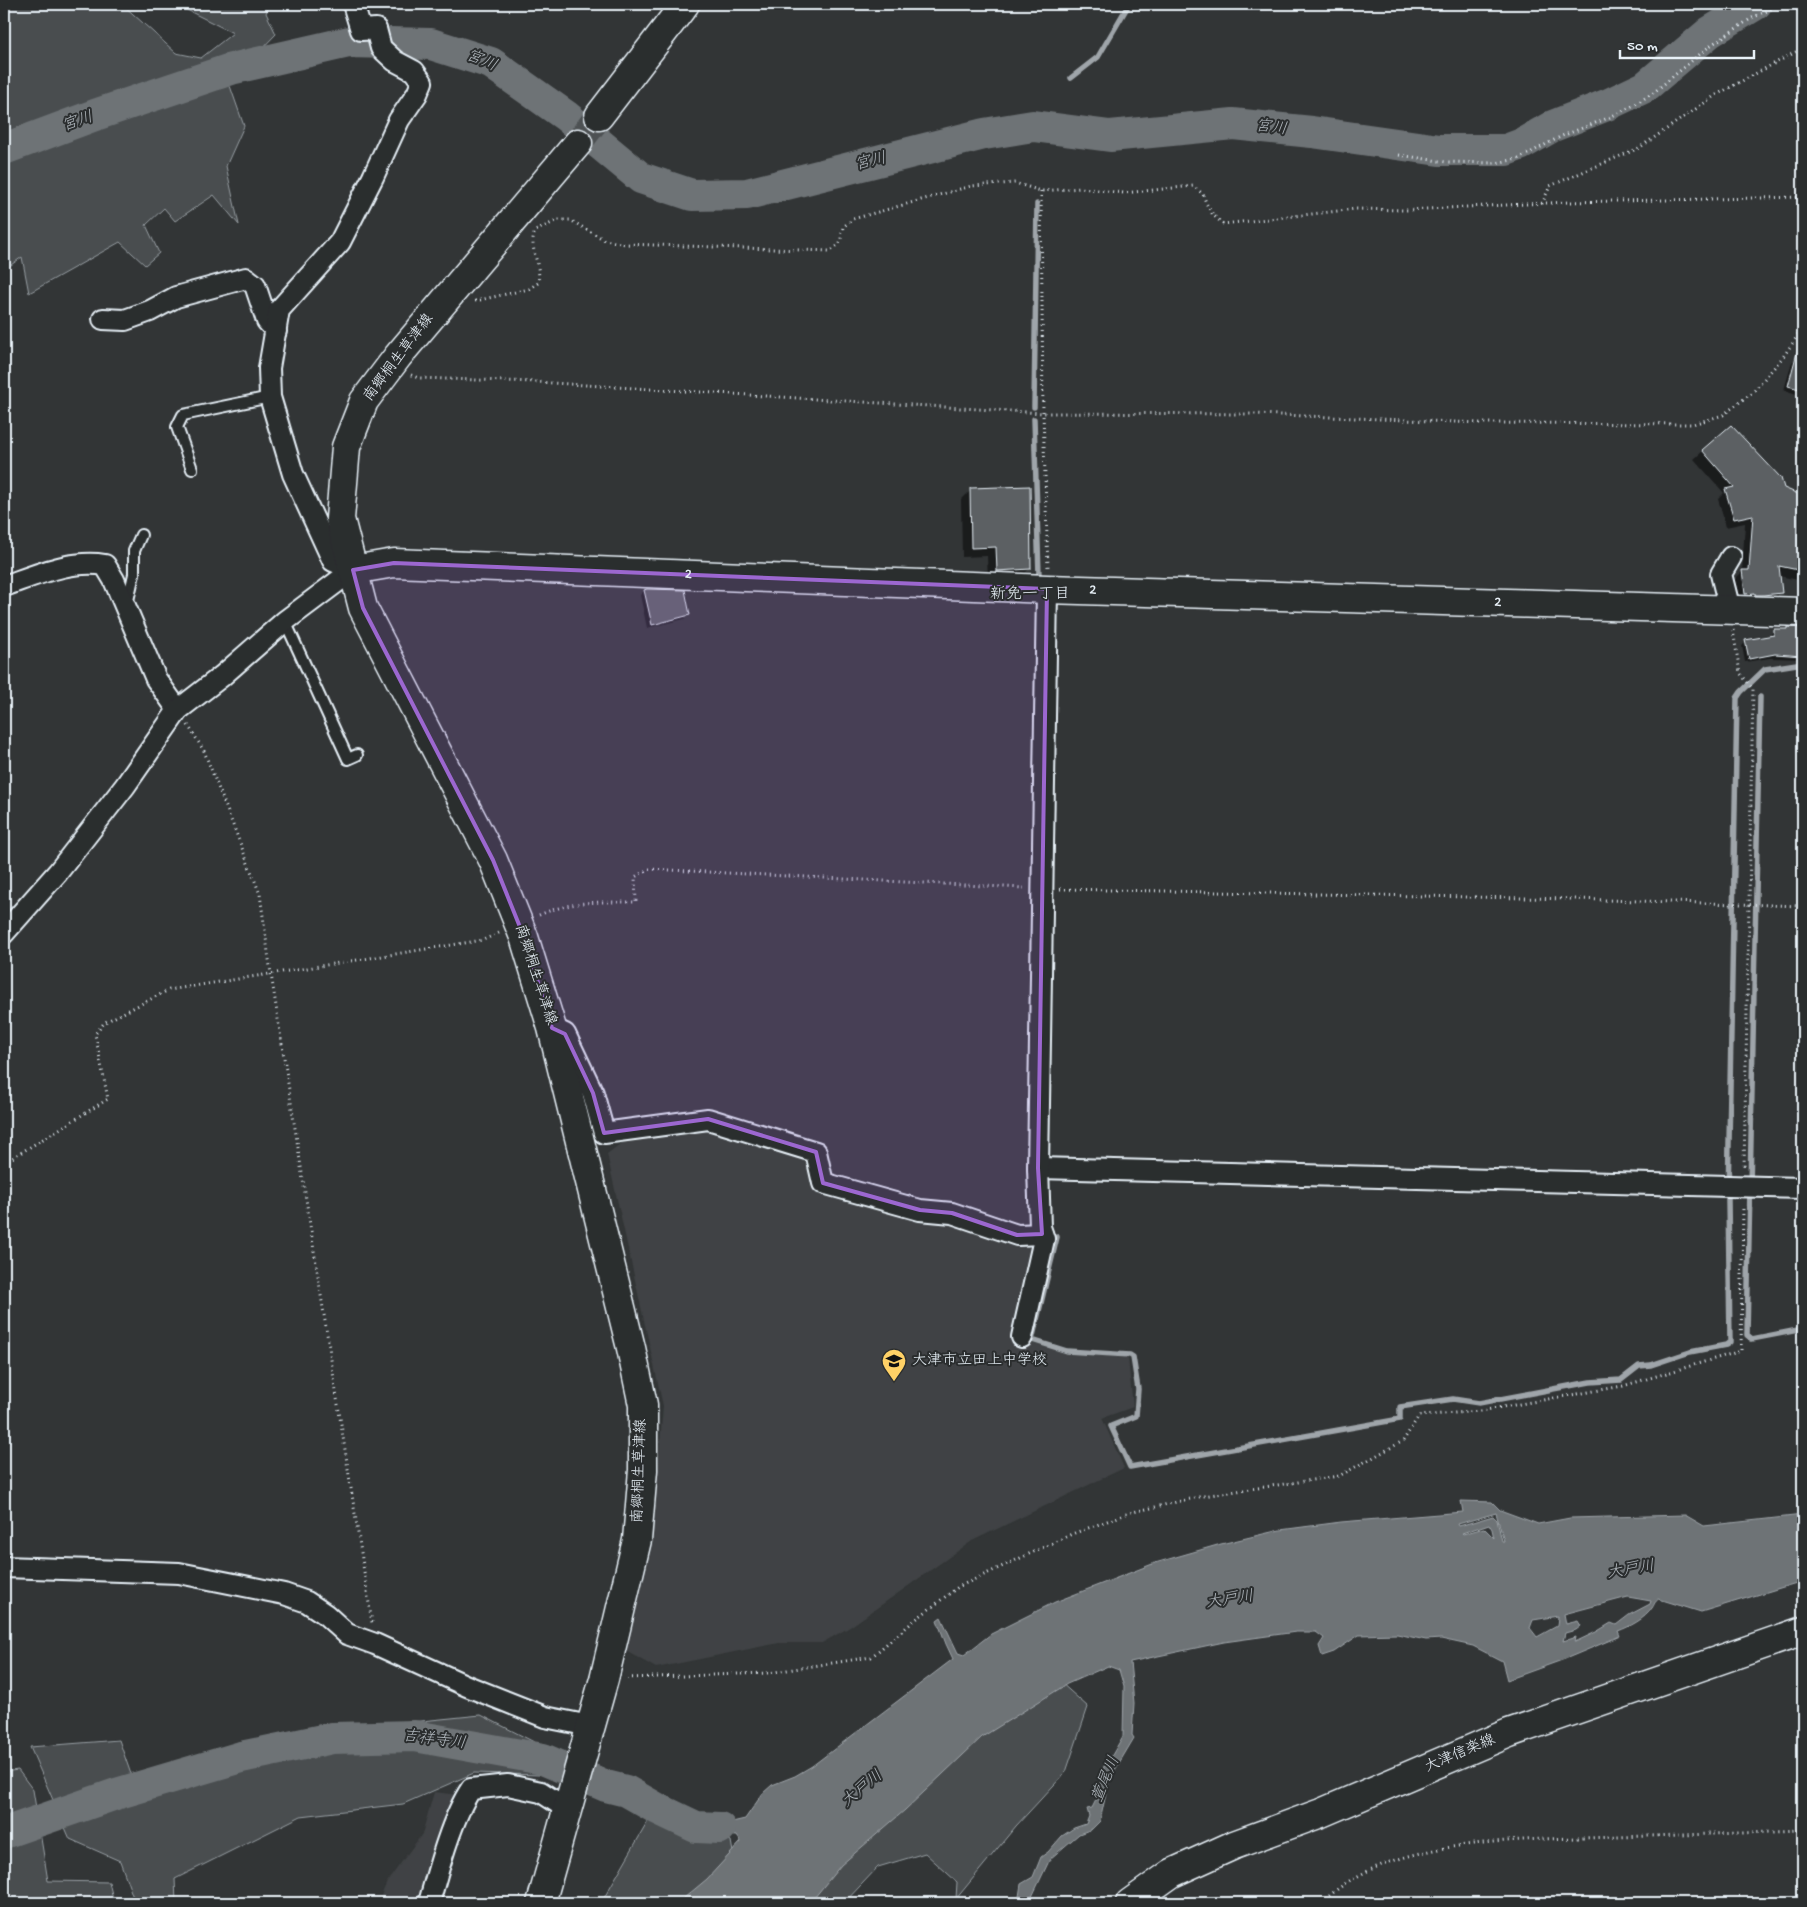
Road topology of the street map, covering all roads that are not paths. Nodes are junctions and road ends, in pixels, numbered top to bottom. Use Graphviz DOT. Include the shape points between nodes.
graph roads {
  1 [pos="353,4"];
  2 [pos="685,4"];
  3 [pos="599,116"];
  4 [pos="578,143"];
  5 [pos="103,319"];
  6 [pos="276,331"];
  7 [pos="270,397"];
  8 [pos="192,469"];
  9 [pos="141,535"];
  10 [pos="1730,557"];
  11 [pos="353,570"];
  12 [pos="4,586"];
  13 [pos="1047,589"];
  14 [pos="126,610"];
  15 [pos="1730,610"];
  16 [pos="1803,612"];
  17 [pos="285,621"];
  18 [pos="178,710"];
  19 [pos="357,754"];
  20 [pos="4,933"];
  21 [pos="552,1028"];
  22 [pos="1038,1168"];
  23 [pos="1803,1188"];
  24 [pos="1042,1234"];
  25 [pos="1022,1337"];
  26 [pos="4,1567"];
  27 [pos="1803,1631"];
  28 [pos="590,1726"];
  29 [pos="568,1806"];
  30 [pos="429,1903"];
  31 [pos="540,1903"];
  32 [pos="1130,1903"];
  1 -- 6 [label="street" via="361,30 376,29 381,48 395,61 414,71 422,82 340,242 279,310"];
  2 -- 3 [label="main road"];
  4 -- 11 [label="main road, 南郷桐生草津線" via="449,295 364,402 346,447 340,518"];
  5 -- 6 [label="street" via="125,320 176,297 246,278 255,285 267,321"];
  6 -- 7 [label="street" via="269,368"];
  7 -- 8 [label="lane" via="183,415 177,427"];
  7 -- 11 [label="street" via="293,474 332,561"];
  9 -- 14 [label="lane" via="134,551 134,574"];
  10 -- 15 [label="street" via="1721,574"];
  11 -- 13 [label="main road, 2" via="394,563"];
  11 -- 17 [label="street"];
  11 -- 21 [label="main road, 南郷桐生草津線" via="363,608 493,860 519,924"];
  12 -- 14 [label="street" via="60,567 92,563 105,565"];
  13 -- 15 [label="main road, 2"];
  13 -- 22 [label="street"];
  14 -- 18 [label="street" via="156,680"];
  15 -- 16 [label="main road, 2"];
  17 -- 18 [label="street"];
  17 -- 19 [label="lane" via="348,758"];
  18 -- 20 [label="street" via="125,786 58,872"];
  21 -- 24 [label="street" via="565,1034 593,1093 604,1133 708,1119 816,1152 823,1183 920,1210 952,1213 1017,1235"];
  21 -- 28 [label="main road, 南郷桐生草津線" via="642,1405 643,1470 637,1540"];
  22 -- 23 [label="street"];
  22 -- 24 [label="street"];
  24 -- 25 [label="street" via="1044,1239"];
  26 -- 28 [label="street" via="179,1573 284,1594 307,1602 347,1634 467,1686 545,1717"];
  27 -- 32 [label="main road, 大津信楽線" via="1509,1733 1321,1813 1234,1845 1172,1873"];
  28 -- 29 [label="main road, 南郷桐生草津線"];
  29 -- 30 [label="street" via="541,1792 508,1785 471,1789 462,1803"];
  29 -- 31 [label="main road, 南郷桐生草津線"];
}
